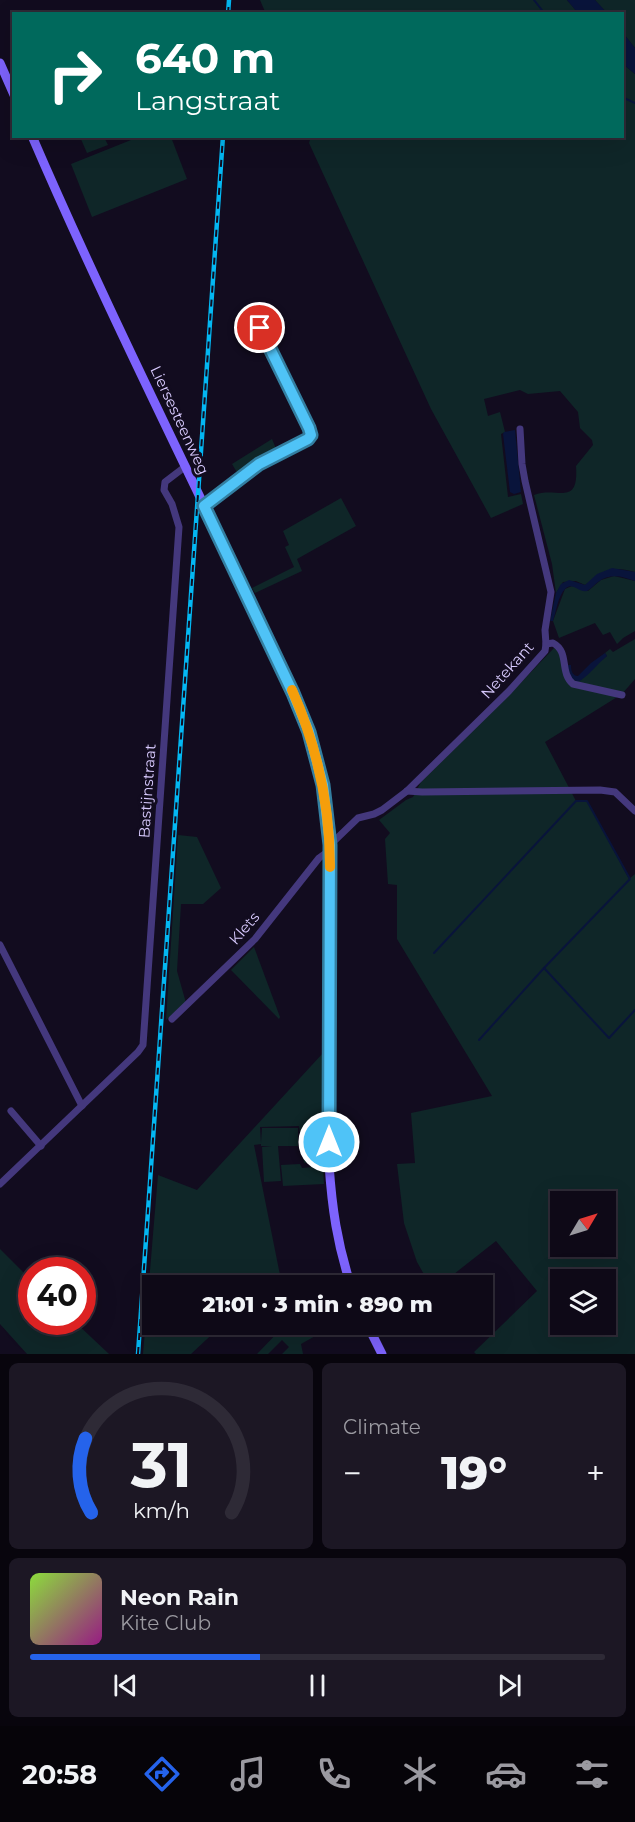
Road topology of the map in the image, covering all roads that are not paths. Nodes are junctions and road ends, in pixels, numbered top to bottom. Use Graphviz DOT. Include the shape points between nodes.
graph roads {
  1 [pos="0,63"];
  2 [pos="12,90"];
  3 [pos="33,138"];
  4 [pos="260,328"];
  5 [pos="520,429"];
  6 [pos="186,466"];
  7 [pos="204,506"];
  8 [pos="546,644"];
  9 [pos="622,695"];
  10 [pos="407,791"];
  11 [pos="635,811"];
  12 [pos="330,847"];
  13 [pos="0,945"];
  14 [pos="172,1019"];
  15 [pos="82,1106"];
  16 [pos="11,1112"];
  17 [pos="40,1146"];
  18 [pos="0,1184"];
  19 [pos="348,1275"];
  20 [pos="372,1335"];
  21 [pos="382,1354"];
  1 -- 2 [label="street"];
  3 -- 6 [label="street, Liersesteenweg" via="76,238"];
  4 -- 7 [label="street" via="311,435 259,464"];
  5 -- 8 [label="street, Netekant" via="526,488 551,592"];
  6 -- 7 [label="street, Liersesteenweg"];
  6 -- 15 [label="street, Bastijnstraat" via="165,482 164,490 179,528 143,1045"];
  7 -- 12 [label="street, Liersesteenweg" via="309,732 323,785"];
  8 -- 9 [label="street" via="558,646 565,659 567,679 573,684"];
  8 -- 10 [label="street, Netekant" via="545,651 509,691"];
  10 -- 11 [label="street" via="600,789 615,792"];
  10 -- 12 [label="street, Netekant" via="382,810 358,818"];
  12 -- 14 [label="street, Klets" via="255,939"];
  12 -- 19 [label="street, Liersesteenweg" via="329,1164 332,1208"];
  13 -- 15 [label="street"];
  15 -- 17 [label="street, Bastijnstraat"];
  16 -- 17 [label="street"];
  17 -- 18 [label="street, Bastijnstraat"];
  20 -- 21 [label="street"];
}
